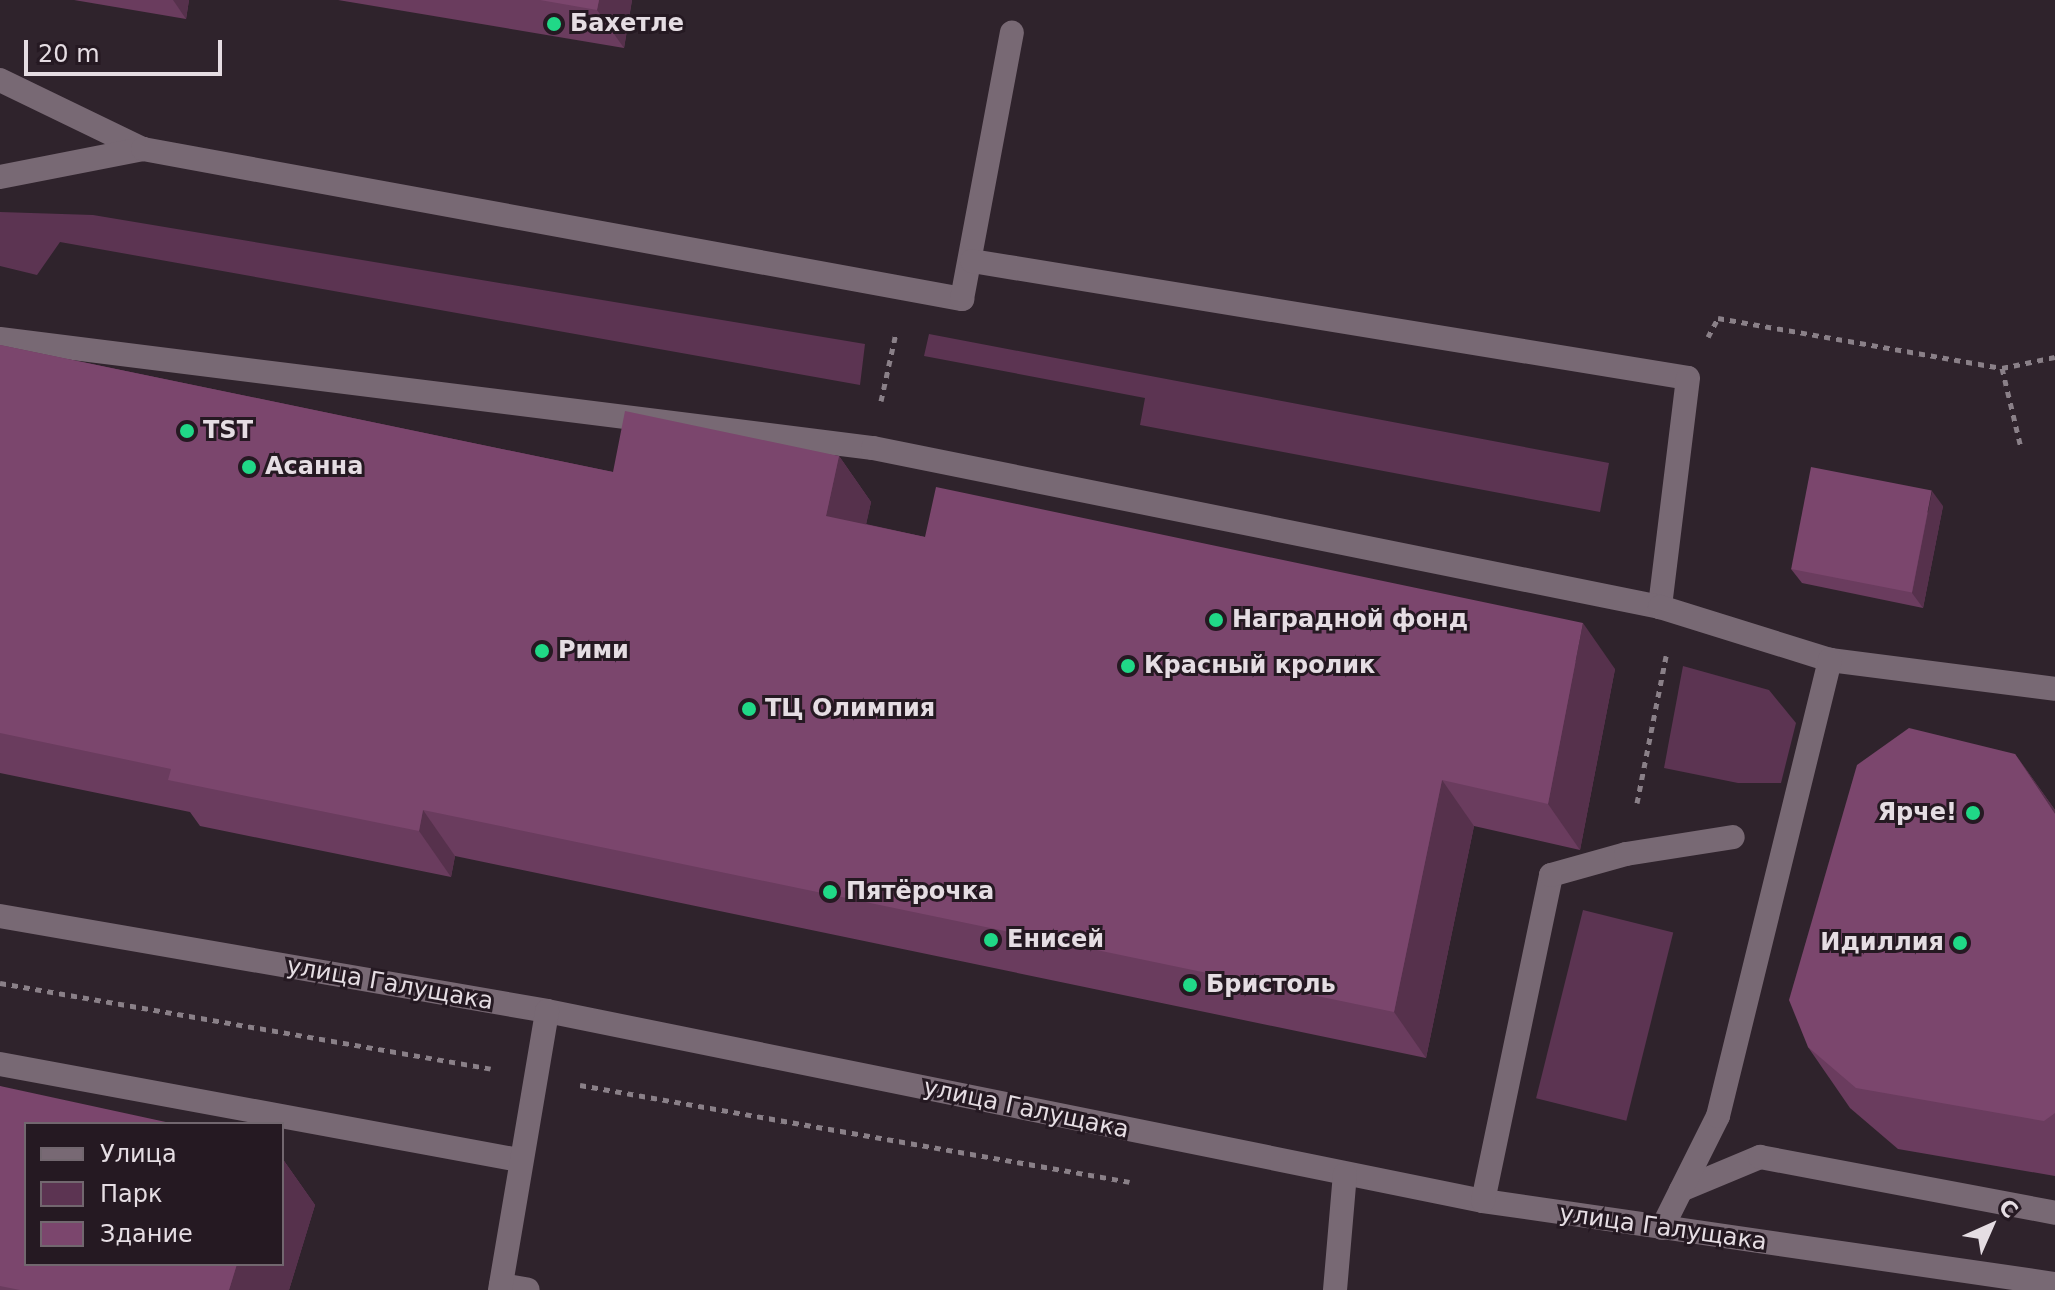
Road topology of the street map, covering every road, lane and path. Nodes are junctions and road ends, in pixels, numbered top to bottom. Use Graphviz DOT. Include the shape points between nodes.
graph roads {
  1 [pos="1012,33"];
  2 [pos="0,80"];
  3 [pos="143,149"];
  4 [pos="0,177"];
  5 [pos="972,261"];
  6 [pos="0,339"];
  7 [pos="894,343"];
  8 [pos="2055,357"];
  9 [pos="2002,368"];
  10 [pos="1688,378"];
  11 [pos="880,406"];
  12 [pos="2021,448"];
  13 [pos="1660,607"];
  14 [pos="1666,657"];
  15 [pos="1830,660"];
  16 [pos="2055,691"];
  17 [pos="1644,772"];
  18 [pos="1733,837"];
  19 [pos="0,916"];
  20 [pos="0,983"];
  21 [pos="547,1011"];
  22 [pos="0,1064"];
  23 [pos="535,1077"];
  24 [pos="519,1160"];
  25 [pos="1345,1174"];
  26 [pos="1140,1184"];
  27 [pos="1681,1190"];
  28 [pos="1483,1201"];
  29 [pos="2055,1213"];
  30 [pos="1662,1228"];
  31 [pos="2055,1284"];
  32 [pos="501,1288"];
  33 [pos="528,1290"];
  34 [pos="1335,1290"];
  1 -- 5 [label="street"];
  2 -- 3 [label="street"];
  3 -- 4 [label="street"];
  3 -- 5 [label="street" via="931,295 962,299"];
  5 -- 10 [label="street"];
  6 -- 13 [label="street" via="873,448"];
  7 -- 11 [label="path"];
  8 -- 9 [label="path"];
  9 -- 10 [label="path" via="1718,318"];
  9 -- 12 [label="path"];
  10 -- 13 [label="street"];
  13 -- 15 [label="street"];
  14 -- 17 [label="path"];
  15 -- 16 [label="street"];
  15 -- 27 [label="street" via="1718,1116"];
  18 -- 28 [label="street" via="1626,854 1551,875"];
  19 -- 21 [label="street, улица Галущака"];
  20 -- 23 [label="path"];
  21 -- 23 [label="street"];
  21 -- 25 [label="street, улица Галущака"];
  22 -- 24 [label="street"];
  23 -- 24 [label="street"];
  23 -- 26 [label="path"];
  24 -- 32 [label="street"];
  25 -- 28 [label="street, улица Галущака"];
  25 -- 34 [label="street"];
  27 -- 29 [label="street" via="1760,1157"];
  27 -- 30 [label="street"];
  28 -- 30 [label="street, улица Галущака"];
  30 -- 31 [label="street, улица Галущака"];
  32 -- 33 [label="street"];
}
